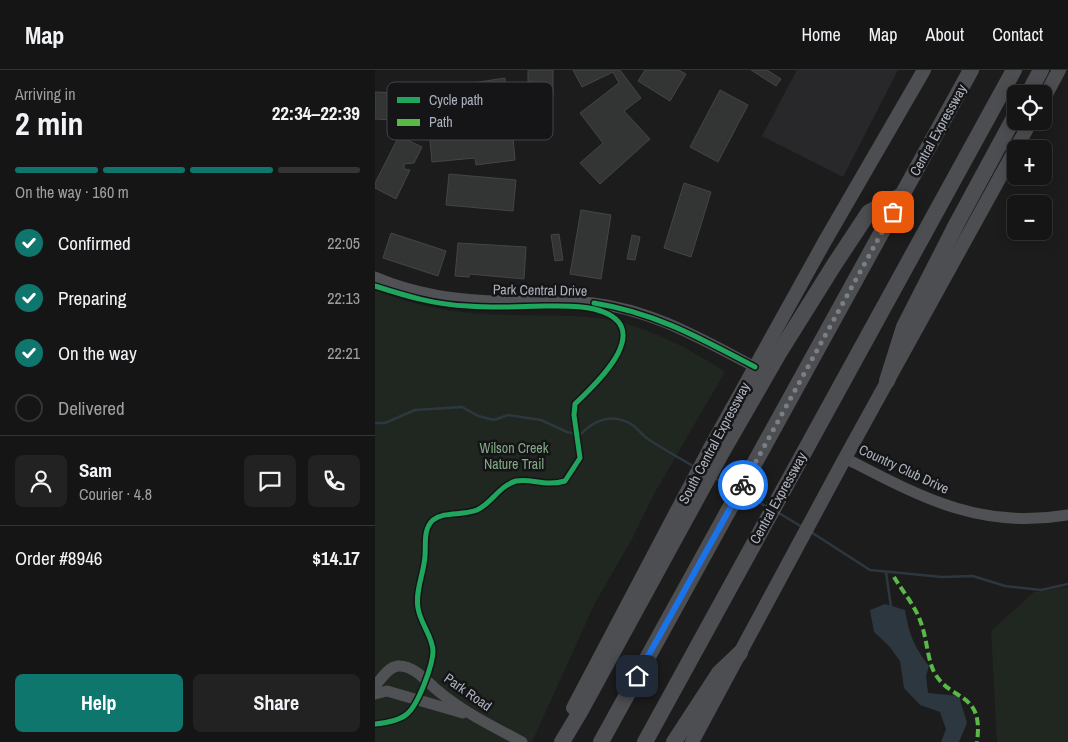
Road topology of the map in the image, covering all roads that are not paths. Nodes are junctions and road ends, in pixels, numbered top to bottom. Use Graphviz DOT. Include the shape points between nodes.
graph roads {
  1 [pos="924,70"];
  2 [pos="971,70"];
  3 [pos="1014,70"];
  4 [pos="1041,70"];
  5 [pos="1059,70"];
  6 [pos="1032,85"];
  7 [pos="1051,85"];
  8 [pos="1007,130"];
  9 [pos="1026,130"];
  10 [pos="902,195"];
  11 [pos="375,278"];
  12 [pos="755,367"];
  13 [pos="887,381"];
  14 [pos="716,451"];
  15 [pos="845,458"];
  16 [pos="696,487"];
  17 [pos="1068,515"];
  18 [pos="740,653"];
  19 [pos="375,686"];
  20 [pos="375,694"];
  21 [pos="470,715"];
  22 [pos="522,742"];
  23 [pos="556,742"];
  24 [pos="562,742"];
  25 [pos="601,742"];
  26 [pos="645,742"];
  27 [pos="674,742"];
  28 [pos="692,742"];
  1 -- 12 [label="main road, South Central Expressway"];
  2 -- 10 [label="highway, Central Expressway"];
  3 -- 26 [label="highway, Central Expressway"];
  4 -- 6 [label="highway"];
  5 -- 7 [label="main road"];
  8 -- 13 [label="highway" via="904,327"];
  9 -- 13 [label="main road"];
  10 -- 14 [label="highway" via="869,212"];
  10 -- 25 [label="highway, Central Expressway"];
  11 -- 12 [label="street, Park Central Drive" via="444,297 616,306 668,322"];
  12 -- 14 [label="main road, South Central Expressway"];
  13 -- 15 [label="main road"];
  14 -- 16 [label="highway"];
  15 -- 17 [label="street, Country Club Drive" via="915,494 969,512 995,518 1027,519"];
  15 -- 18 [label="main road"];
  16 -- 23 [label="main road, South Central Expressway"];
  16 -- 24 [label="highway" via="581,712"];
  18 -- 27 [label="highway" via="719,673"];
  18 -- 28 [label="main road"];
  19 -- 21 [label="street, Park Road" via="389,670 398,666 411,669"];
  20 -- 21 [label="street" via="387,691"];
  21 -- 22 [label="street, Park Road"];
}
